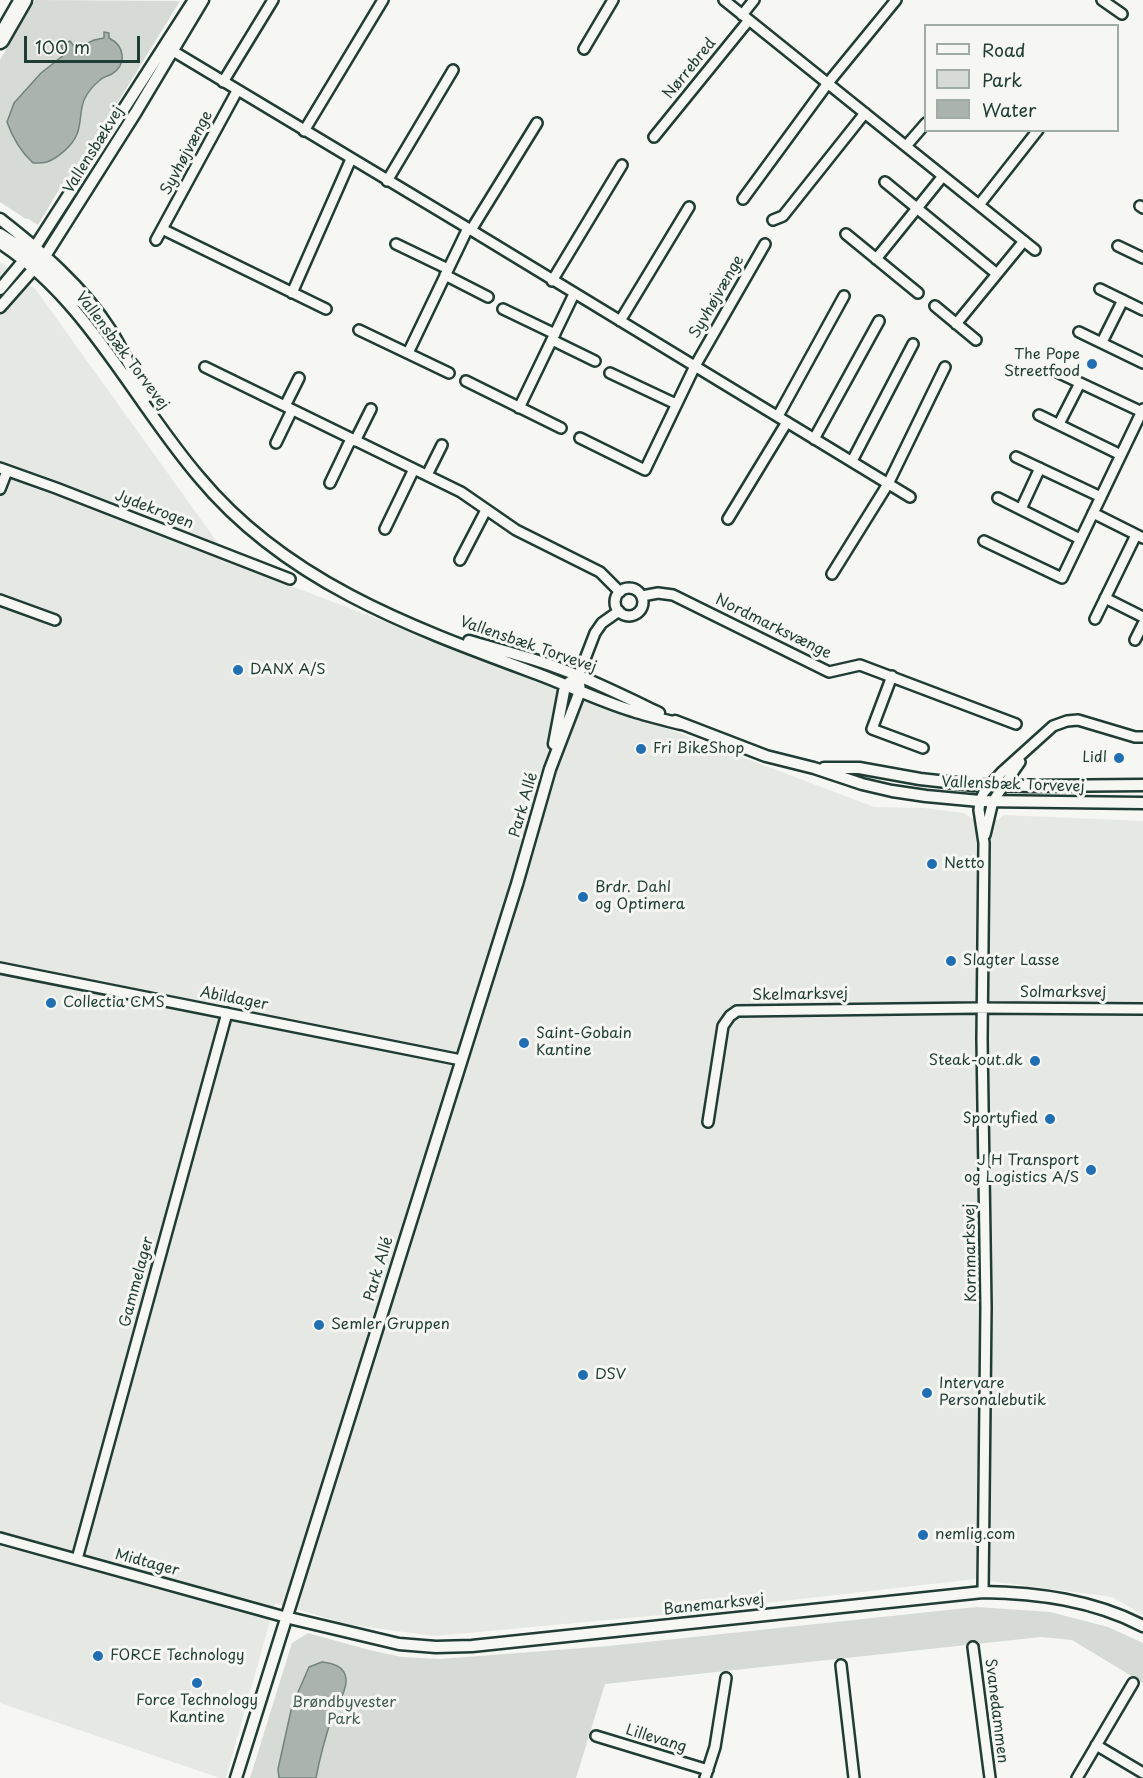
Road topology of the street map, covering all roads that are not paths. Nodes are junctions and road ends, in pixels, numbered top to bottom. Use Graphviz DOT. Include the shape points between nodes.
graph roads {
  1 [pos="23,0"];
  2 [pos="194,0"];
  3 [pos="203,0"];
  4 [pos="273,0"];
  5 [pos="383,0"];
  6 [pos="613,0"];
  7 [pos="724,0"];
  8 [pos="754,0"];
  9 [pos="896,0"];
  10 [pos="1102,0"];
  11 [pos="1122,14"];
  12 [pos="746,17"];
  13 [pos="0,40"];
  14 [pos="168,49"];
  15 [pos="584,49"];
  16 [pos="453,70"];
  17 [pos="224,82"];
  18 [pos="828,83"];
  19 [pos="237,90"];
  20 [pos="865,113"];
  21 [pos="537,123"];
  22 [pos="924,125"];
  23 [pos="304,131"];
  24 [pos="1036,132"];
  25 [pos="654,137"];
  26 [pos="906,146"];
  27 [pos="351,159"];
  28 [pos="622,165"];
  29 [pos="943,176"];
  30 [pos="387,181"];
  31 [pos="885,182"];
  32 [pos="743,199"];
  33 [pos="979,205"];
  34 [pos="688,207"];
  35 [pos="917,208"];
  36 [pos="0,219"];
  37 [pos="773,220"];
  38 [pos="162,229"];
  39 [pos="469,229"];
  40 [pos="0,234"];
  41 [pos="846,234"];
  42 [pos="156,240"];
  43 [pos="1024,241"];
  44 [pos="0,243"];
  45 [pos="396,244"];
  46 [pos="765,244"];
  47 [pos="1118,246"];
  48 [pos="1035,250"];
  49 [pos="30,254"];
  50 [pos="1143,258"];
  51 [pos="876,259"];
  52 [pos="39,263"];
  53 [pos="447,272"];
  54 [pos="997,274"];
  55 [pos="552,281"];
  56 [pos="0,289"];
  57 [pos="1100,289"];
  58 [pos="292,293"];
  59 [pos="918,293"];
  60 [pos="574,294"];
  61 [pos="488,297"];
  62 [pos="844,297"];
  63 [pos="1123,300"];
  64 [pos="935,306"];
  65 [pos="0,307"];
  66 [pos="326,309"];
  67 [pos="503,309"];
  68 [pos="1143,310"];
  69 [pos="620,321"];
  70 [pos="879,321"];
  71 [pos="956,324"];
  72 [pos="359,330"];
  73 [pos="1079,332"];
  74 [pos="553,337"];
  75 [pos="976,340"];
  76 [pos="1102,342"];
  77 [pos="913,344"];
  78 [pos="408,353"];
  79 [pos="595,360"];
  80 [pos="1143,363"];
  81 [pos="695,366"];
  82 [pos="205,367"];
  83 [pos="945,367"];
  84 [pos="449,373"];
  85 [pos="610,373"];
  86 [pos="1059,373"];
  87 [pos="299,378"];
  88 [pos="466,381"];
  89 [pos="1080,383"];
  90 [pos="676,405"];
  91 [pos="289,408"];
  92 [pos="371,408"];
  93 [pos="519,408"];
  94 [pos="1142,411"];
  95 [pos="1039,415"];
  96 [pos="778,416"];
  97 [pos="787,422"];
  98 [pos="1059,424"];
  99 [pos="561,428"];
  100 [pos="1139,428"];
  101 [pos="164,432"];
  102 [pos="580,438"];
  103 [pos="814,439"];
  104 [pos="353,440"];
  105 [pos="276,443"];
  106 [pos="442,445"];
  107 [pos="1121,455"];
  108 [pos="1016,457"];
  109 [pos="852,461"];
  110 [pos="1040,468"];
  111 [pos="414,469"];
  112 [pos="3,470"];
  113 [pos="427,475"];
  114 [pos="330,483"];
  115 [pos="888,484"];
  116 [pos="0,489"];
  117 [pos="910,497"];
  118 [pos="1101,497"];
  119 [pos="998,498"];
  120 [pos="1021,509"];
  121 [pos="486,510"];
  122 [pos="1093,513"];
  123 [pos="728,519"];
  124 [pos="385,529"];
  125 [pos="1140,537"];
  126 [pos="1080,539"];
  127 [pos="984,541"];
  128 [pos="460,560"];
  129 [pos="832,574"];
  130 [pos="290,579"];
  131 [pos="620,592"];
  132 [pos="642,596"];
  133 [pos="1105,598"];
  134 [pos="0,600"];
  135 [pos="619,611"];
  136 [pos="396,617"];
  137 [pos="1143,617"];
  138 [pos="1095,619"];
  139 [pos="55,620"];
  140 [pos="1143,624"];
  141 [pos="1135,640"];
  142 [pos="578,676"];
  143 [pos="892,676"];
  144 [pos="566,685"];
  145 [pos="580,691"];
  146 [pos="681,724"];
  147 [pos="1016,724"];
  148 [pos="1143,737"];
  149 [pos="923,748"];
  150 [pos="1028,751"];
  151 [pos="814,768"];
  152 [pos="550,769"];
  153 [pos="989,785"];
  154 [pos="1143,785"];
  155 [pos="1002,786"];
  156 [pos="980,801"];
  157 [pos="993,801"];
  158 [pos="1143,802"];
  159 [pos="984,843"];
  160 [pos="0,968"];
  161 [pos="982,1008"];
  162 [pos="1143,1009"];
  163 [pos="227,1013"];
  164 [pos="461,1060"];
  165 [pos="708,1122"];
  166 [pos="0,1538"];
  167 [pos="77,1559"];
  168 [pos="983,1592"];
  169 [pos="285,1617"];
  170 [pos="1143,1626"];
  171 [pos="973,1647"];
  172 [pos="841,1665"];
  173 [pos="726,1678"];
  174 [pos="1133,1683"];
  175 [pos="596,1736"];
  176 [pos="1096,1745"];
  177 [pos="1143,1773"];
  178 [pos="707,1774"];
  179 [pos="236,1778"];
  180 [pos="854,1778"];
  181 [pos="990,1778"];
  182 [pos="1077,1778"];
  1 -- 13 [label="highway"];
  2 -- 14 [label="street, Vallensbækvej"];
  3 -- 14 [label="street, Vallensbækvej"];
  4 -- 17 [label="street"];
  5 -- 23 [label="street"];
  6 -- 15 [label="street"];
  7 -- 12 [label="street"];
  8 -- 12 [label="street, Nørrebred"];
  9 -- 18 [label="street"];
  10 -- 11 [label="street"];
  12 -- 18 [label="street"];
  12 -- 25 [label="street, Nørrebred"];
  14 -- 17 [label="street"];
  14 -- 49 [label="street, Vallensbækvej"];
  14 -- 52 [label="street, Vallensbækvej"];
  16 -- 30 [label="street"];
  17 -- 19 [label="street"];
  18 -- 20 [label="street"];
  18 -- 32 [label="street"];
  19 -- 23 [label="street"];
  19 -- 38 [label="street, Syvhøjvænge"];
  20 -- 26 [label="street"];
  20 -- 37 [label="street" via="783,216"];
  21 -- 39 [label="street"];
  22 -- 26 [label="street"];
  23 -- 27 [label="street"];
  24 -- 33 [label="street"];
  26 -- 29 [label="street"];
  27 -- 30 [label="street"];
  27 -- 58 [label="street"];
  28 -- 55 [label="street"];
  29 -- 33 [label="street"];
  29 -- 35 [label="street"];
  30 -- 39 [label="street"];
  31 -- 35 [label="street"];
  33 -- 43 [label="street"];
  34 -- 69 [label="street"];
  35 -- 51 [label="street"];
  35 -- 54 [label="street"];
  36 -- 49 [label="street, Vallensbæk Torvevej"];
  38 -- 42 [label="street, Syvhøjvænge"];
  38 -- 58 [label="street"];
  39 -- 53 [label="street"];
  39 -- 55 [label="street"];
  40 -- 49 [label="street"];
  41 -- 51 [label="street"];
  43 -- 48 [label="street"];
  43 -- 54 [label="street"];
  44 -- 49 [label="street, Vallensbæk Torvevej"];
  45 -- 53 [label="street"];
  46 -- 81 [label="street, Syvhøjvænge"];
  47 -- 50 [label="street"];
  49 -- 52 [label="street, Vallensbæk Torvevej"];
  49 -- 52 [label="street"];
  49 -- 56 [label="street, Vallensbækvej"];
  51 -- 59 [label="street"];
  52 -- 65 [label="street, Vallensbækvej"];
  52 -- 101 [label="street, Vallensbæk Torvevej"];
  52 -- 101 [label="street, Vallensbæk Torvevej" via="95,308 112,332"];
  53 -- 61 [label="street"];
  53 -- 78 [label="street"];
  54 -- 71 [label="street"];
  55 -- 60 [label="street"];
  57 -- 63 [label="street"];
  58 -- 66 [label="street"];
  60 -- 69 [label="street"];
  60 -- 74 [label="street"];
  62 -- 96 [label="street"];
  63 -- 68 [label="street"];
  63 -- 76 [label="street"];
  64 -- 71 [label="street"];
  67 -- 74 [label="street"];
  69 -- 81 [label="street"];
  70 -- 103 [label="street"];
  71 -- 75 [label="street"];
  72 -- 78 [label="street"];
  73 -- 76 [label="street"];
  74 -- 79 [label="street"];
  74 -- 93 [label="street"];
  76 -- 80 [label="street"];
  77 -- 109 [label="street"];
  78 -- 84 [label="street"];
  81 -- 90 [label="street, Syvhøjvænge"];
  81 -- 96 [label="street"];
  82 -- 91 [label="street"];
  83 -- 115 [label="street"];
  85 -- 90 [label="street"];
  86 -- 89 [label="street"];
  87 -- 91 [label="street"];
  88 -- 93 [label="street"];
  89 -- 94 [label="street"];
  89 -- 98 [label="street"];
  90 -- 102 [label="street, Syvhøjvænge" via="645,470"];
  91 -- 104 [label="street"];
  91 -- 105 [label="street"];
  92 -- 104 [label="street"];
  93 -- 99 [label="street"];
  94 -- 100 [label="street"];
  95 -- 98 [label="street"];
  96 -- 97 [label="street"];
  97 -- 103 [label="street"];
  97 -- 123 [label="street"];
  98 -- 107 [label="street"];
  100 -- 107 [label="street"];
  101 -- 136 [label="street, Vallensbæk Torvevej" via="213,493 264,541 305,571"];
  103 -- 109 [label="street"];
  104 -- 111 [label="street"];
  104 -- 114 [label="street"];
  106 -- 113 [label="street"];
  107 -- 118 [label="street"];
  108 -- 110 [label="street"];
  109 -- 115 [label="street"];
  110 -- 118 [label="street"];
  110 -- 120 [label="street"];
  111 -- 113 [label="street"];
  111 -- 124 [label="street"];
  112 -- 116 [label="street, Jydekrogen"];
  112 -- 130 [label="street, Jydekrogen"];
  113 -- 121 [label="street"];
  115 -- 117 [label="street"];
  115 -- 129 [label="street"];
  118 -- 122 [label="street"];
  119 -- 120 [label="street"];
  120 -- 126 [label="street"];
  121 -- 128 [label="street"];
  121 -- 131 [label="street" via="516,530 600,572"];
  122 -- 125 [label="street"];
  122 -- 126 [label="street"];
  125 -- 133 [label="street"];
  126 -- 127 [label="street" via="1062,578"];
  131 -- 132 [label="street" via="630,588"];
  131 -- 135 [label="street" via="616,603"];
  132 -- 135 [label="street" via="643,606 637,614 627,616"];
  132 -- 143 [label="street, Nordmarksvænge" via="673,595 829,672 860,665"];
  133 -- 137 [label="street"];
  133 -- 138 [label="street"];
  134 -- 139 [label="street"];
  135 -- 142 [label="street" via="595,633"];
  136 -- 142 [label="street, Vallensbæk Torvevej"];
  136 -- 144 [label="street, Vallensbæk Torvevej"];
  140 -- 141 [label="street"];
  142 -- 144 [label="street"];
  142 -- 145 [label="street, Park Allé"];
  142 -- 146 [label="street, Vallensbæk Torvevej"];
  143 -- 147 [label="street, Nordmarksvænge"];
  143 -- 149 [label="street" via="872,729"];
  144 -- 145 [label="street, Vallensbæk Torvevej"];
  144 -- 152 [label="street, Park Allé"];
  145 -- 146 [label="street, Vallensbæk Torvevej"];
  145 -- 152 [label="street, Park Allé"];
  146 -- 151 [label="street, Vallensbæk Torvevej" via="766,756"];
  148 -- 150 [label="street" via="1078,720 1067,721 1053,726"];
  150 -- 153 [label="street"];
  150 -- 155 [label="street, Kornmarksvej"];
  151 -- 153 [label="street, Vallensbæk Torvevej" via="859,768"];
  151 -- 156 [label="street, Vallensbæk Torvevej" via="892,791"];
  152 -- 164 [label="street, Park Allé"];
  153 -- 155 [label="street, Vallensbæk Torvevej"];
  153 -- 156 [label="street"];
  154 -- 155 [label="street, Vallensbæk Torvevej"];
  155 -- 157 [label="street, Kornmarksvej"];
  156 -- 157 [label="street, Vallensbæk Torvevej"];
  156 -- 159 [label="street, Kornmarksvej"];
  157 -- 158 [label="street, Vallensbæk Torvevej"];
  157 -- 159 [label="street, Kornmarksvej"];
  159 -- 161 [label="street, Kornmarksvej"];
  160 -- 163 [label="street, Abildager"];
  161 -- 162 [label="street, Solmarksvej"];
  161 -- 165 [label="street, Skelmarksvej" via="737,1011 723,1026"];
  161 -- 168 [label="street, Kornmarksvej" via="986,1296"];
  163 -- 164 [label="street, Abildager"];
  163 -- 167 [label="street, Gammelager"];
  164 -- 169 [label="street, Park Allé"];
  166 -- 167 [label="street, Midtager"];
  167 -- 169 [label="street, Midtager"];
  168 -- 169 [label="street, Banemarksvej" via="472,1646 399,1644"];
  168 -- 170 [label="street, Banemarksvej" via="1060,1598"];
  169 -- 179 [label="street, Park Allé"];
  171 -- 181 [label="street, Svanedammen"];
  172 -- 180 [label="street"];
  173 -- 178 [label="street"];
  174 -- 176 [label="street"];
  175 -- 178 [label="street, Lillevang"];
  176 -- 177 [label="street"];
  176 -- 182 [label="street"];
}
